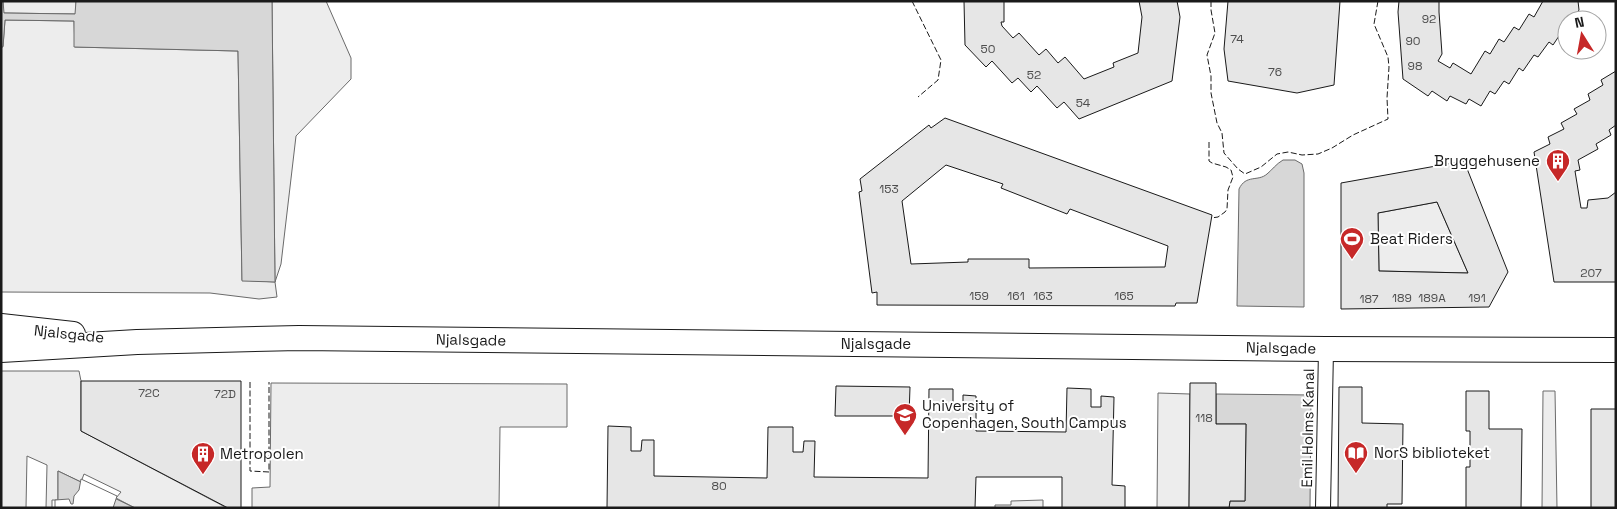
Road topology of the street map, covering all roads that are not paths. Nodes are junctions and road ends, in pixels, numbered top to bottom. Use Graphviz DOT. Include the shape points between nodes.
graph roads {
  1 [pos="1,326"];
  2 [pos="137,342"];
  3 [pos="1326,349"];
  4 [pos="1,350"];
  5 [pos="1616,350"];
  6 [pos="1323,508"];
  1 -- 2 [label="street, Njalsgade"];
  2 -- 3 [label="street, Njalsgade" via="298,338"];
  2 -- 4 [label="street, Njalsgade"];
  3 -- 5 [label="street, Njalsgade"];
  3 -- 6 [label="street, Emil Holms Kanal"];
}
